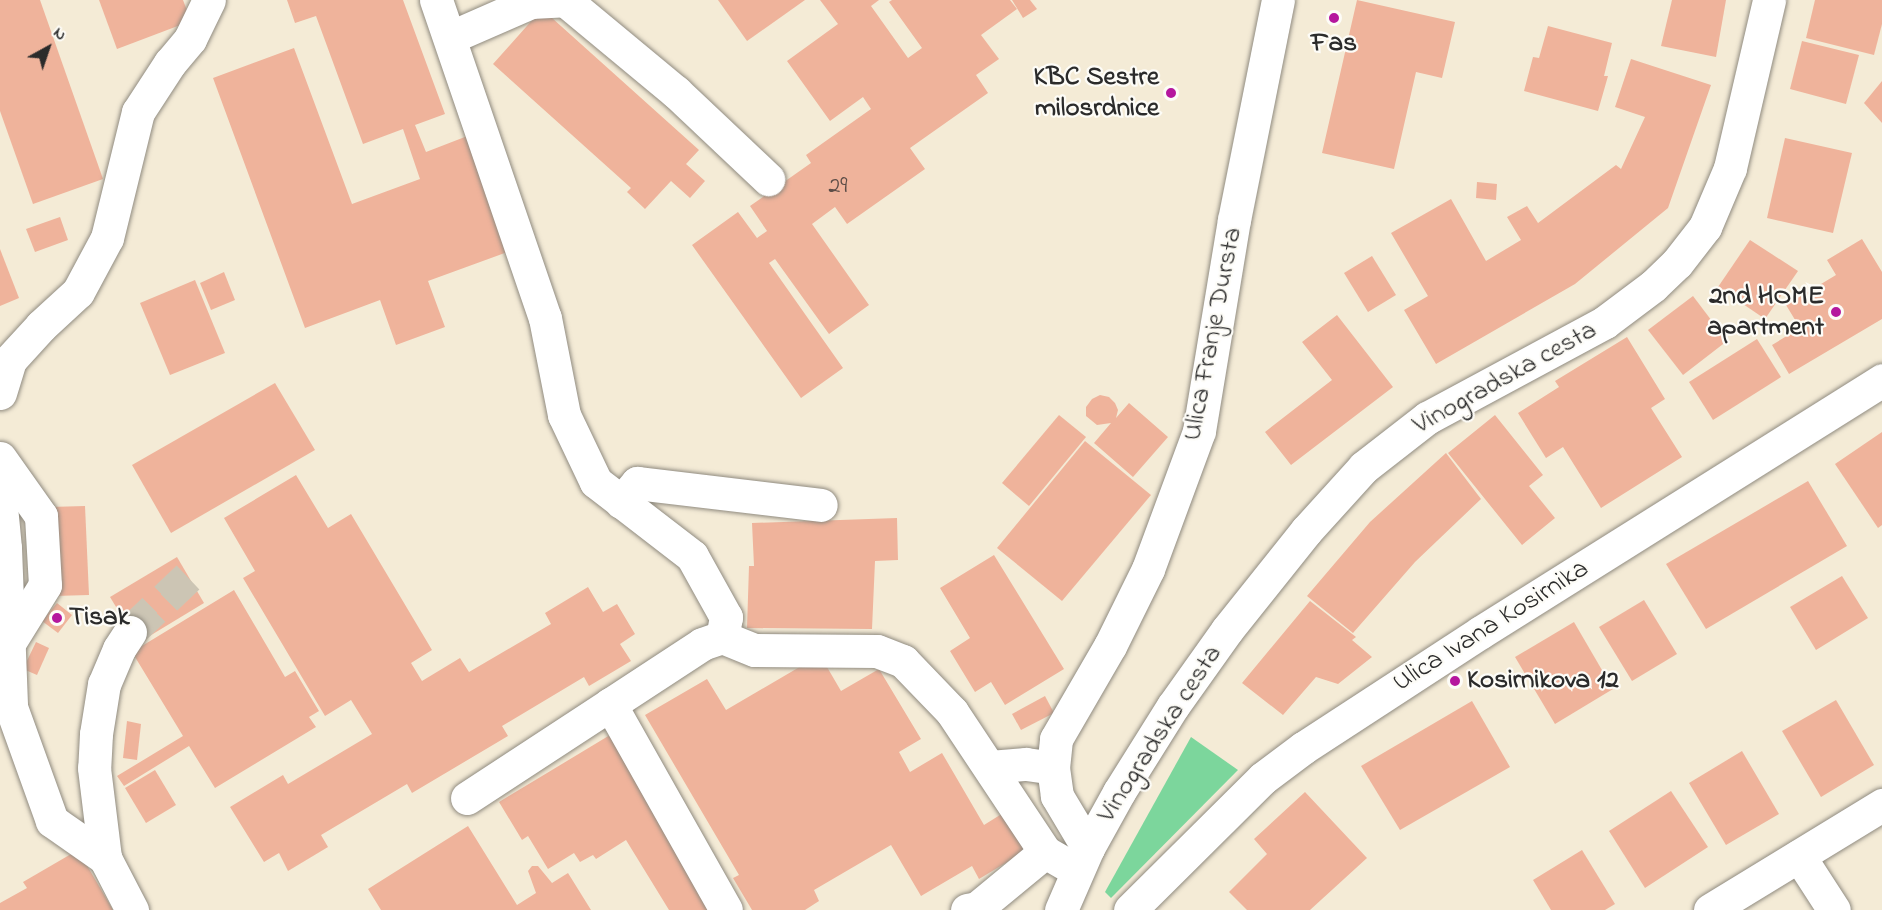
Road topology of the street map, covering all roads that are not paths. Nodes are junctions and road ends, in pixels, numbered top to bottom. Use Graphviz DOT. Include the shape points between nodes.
graph roads {
  1 [pos="209,0"];
  2 [pos="436,0"];
  3 [pos="1278,0"];
  4 [pos="1769,0"];
  5 [pos="451,37"];
  6 [pos="768,179"];
  7 [pos="1882,380"];
  8 [pos="0,393"];
  9 [pos="0,458"];
  10 [pos="0,496"];
  11 [pos="621,502"];
  12 [pos="821,505"];
  13 [pos="130,632"];
  14 [pos="712,640"];
  15 [pos="9,643"];
  16 [pos="610,704"];
  17 [pos="990,767"];
  18 [pos="1053,768"];
  19 [pos="467,798"];
  20 [pos="1882,805"];
  21 [pos="1045,852"];
  22 [pos="1799,856"];
  23 [pos="105,858"];
  24 [pos="1082,859"];
  25 [pos="132,910"];
  26 [pos="726,910"];
  27 [pos="968,910"];
  28 [pos="1061,910"];
  29 [pos="1130,910"];
  30 [pos="1710,910"];
  31 [pos="1834,910"];
  1 -- 8 [label="street" via="190,39 138,111 107,238 78,292 10,360"];
  2 -- 5 [label="street"];
  3 -- 18 [label="street, Ulica Franje Dursta" via="1234,220 1199,430 1148,569 1110,646 1056,739"];
  4 -- 24 [label="street, Vinogradska cesta" via="1730,168 1706,227 1653,286 1605,322 1427,418 1364,467 1306,531 1227,630 1173,706"];
  5 -- 6 [label="street" via="531,2 565,0 676,92"];
  5 -- 11 [label="street" via="545,318 564,415 596,482"];
  7 -- 29 [label="street, Ulica Ivana Kosirnika" via="1303,748 1263,778"];
  9 -- 15 [label="street" via="41,516 45,585"];
  10 -- 15 [label="street"];
  11 -- 12 [label="street" via="636,483"];
  11 -- 14 [label="street" via="692,556 726,617"];
  13 -- 23 [label="street" via="104,684 96,734 94,768"];
  14 -- 16 [label="street"];
  14 -- 17 [label="street" via="755,650 877,651 903,661 952,712"];
  15 -- 23 [label="street" via="11,707 52,821"];
  16 -- 19 [label="street"];
  16 -- 26 [label="street"];
  17 -- 18 [label="street" via="1026,764"];
  17 -- 21 [label="street"];
  18 -- 24 [label="street, Ulica Franje Dursta" via="1057,796"];
  20 -- 22 [label="street"];
  21 -- 24 [label="street"];
  21 -- 27 [label="street" via="977,908"];
  22 -- 30 [label="street"];
  22 -- 31 [label="street"];
  23 -- 25 [label="street"];
  24 -- 28 [label="street, Vinogradska cesta"];
}
